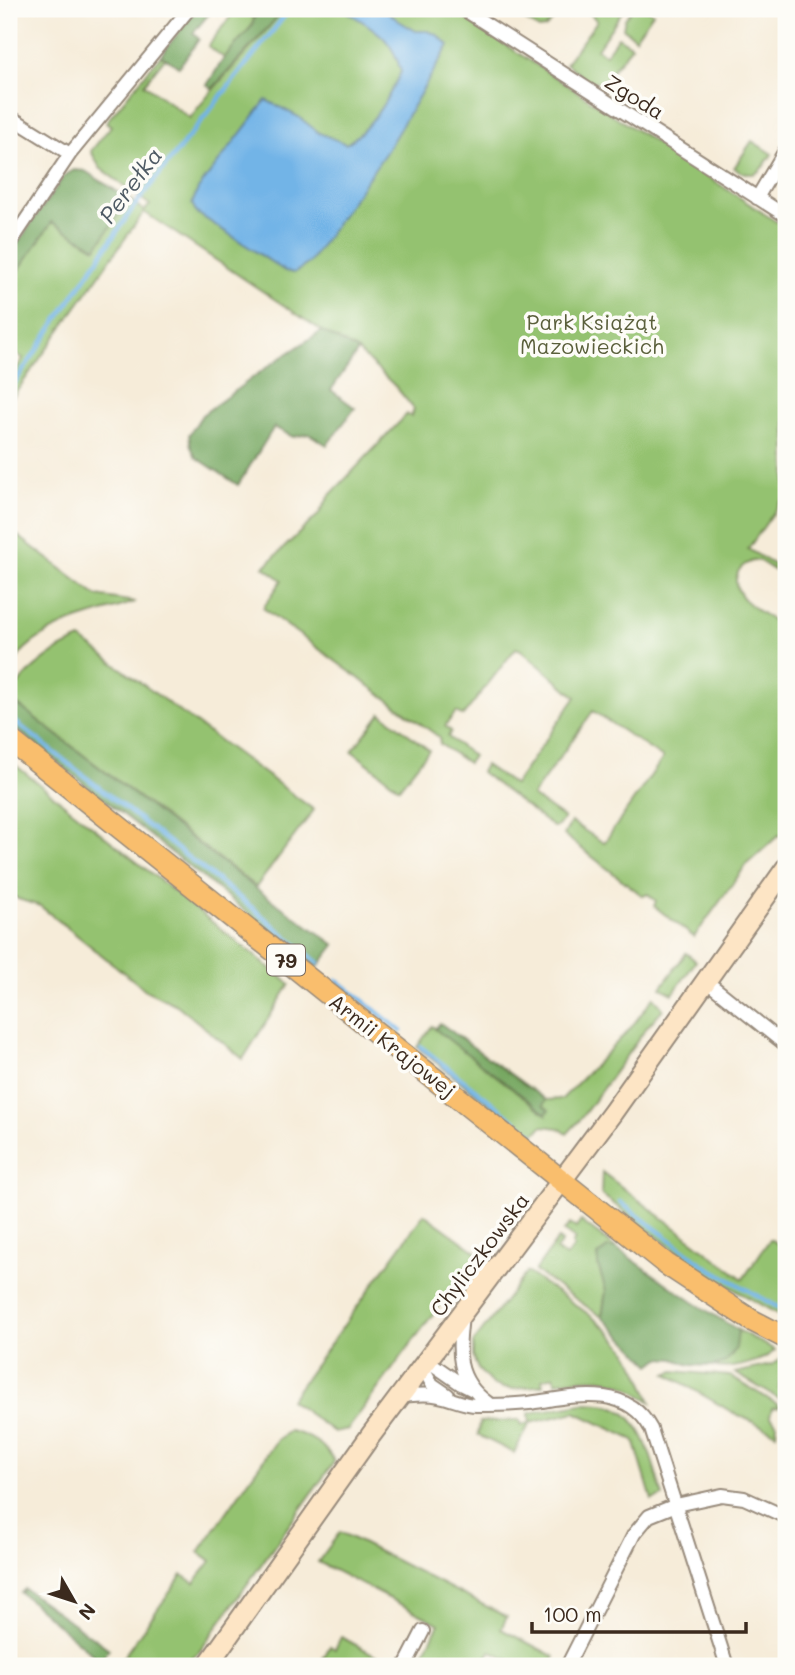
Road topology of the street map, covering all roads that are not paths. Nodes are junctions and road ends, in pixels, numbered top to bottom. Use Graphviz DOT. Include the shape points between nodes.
graph roads {
  1 [pos="189,9"];
  2 [pos="463,9"];
  3 [pos="9,116"];
  4 [pos="786,149"];
  5 [pos="70,155"];
  6 [pos="757,198"];
  7 [pos="786,216"];
  8 [pos="9,245"];
  9 [pos="9,739"];
  10 [pos="786,868"];
  11 [pos="706,981"];
  12 [pos="786,1045"];
  13 [pos="563,1180"];
  14 [pos="462,1315"];
  15 [pos="786,1338"];
  16 [pos="425,1364"];
  17 [pos="474,1390"];
  18 [pos="402,1396"];
  19 [pos="454,1399"];
  20 [pos="488,1403"];
  21 [pos="676,1505"];
  22 [pos="786,1517"];
  23 [pos="423,1632"];
  24 [pos="207,1666"];
  25 [pos="405,1666"];
  26 [pos="567,1666"];
  27 [pos="727,1666"];
  1 -- 5 [label="street"];
  2 -- 6 [label="street, Zgoda"];
  3 -- 5 [label="street"];
  4 -- 6 [label="street"];
  5 -- 8 [label="street"];
  6 -- 7 [label="street, Zgoda"];
  9 -- 13 [label="main road, Armii Krajowej / 79"];
  10 -- 11 [label="street, Chyliczkowska"];
  11 -- 12 [label="street"];
  11 -- 13 [label="street, Chyliczkowska"];
  13 -- 14 [label="street, Chyliczkowska"];
  13 -- 15 [label="main road, Armii Krajowej / 79" via="666,1264"];
  14 -- 16 [label="street, Chyliczkowska"];
  14 -- 17 [label="street" via="458,1353"];
  16 -- 17 [label="street"];
  16 -- 18 [label="street, Chyliczkowska"];
  16 -- 19 [label="street" via="432,1384"];
  17 -- 20 [label="street"];
  18 -- 19 [label="street"];
  18 -- 24 [label="street, Chyliczkowska"];
  19 -- 20 [label="street" via="472,1405"];
  20 -- 21 [label="street" via="509,1405 593,1394 633,1408 651,1429"];
  21 -- 22 [label="street" via="734,1496"];
  21 -- 26 [label="street" via="639,1525"];
  21 -- 27 [label="street"];
  23 -- 25 [label="street"];
}
